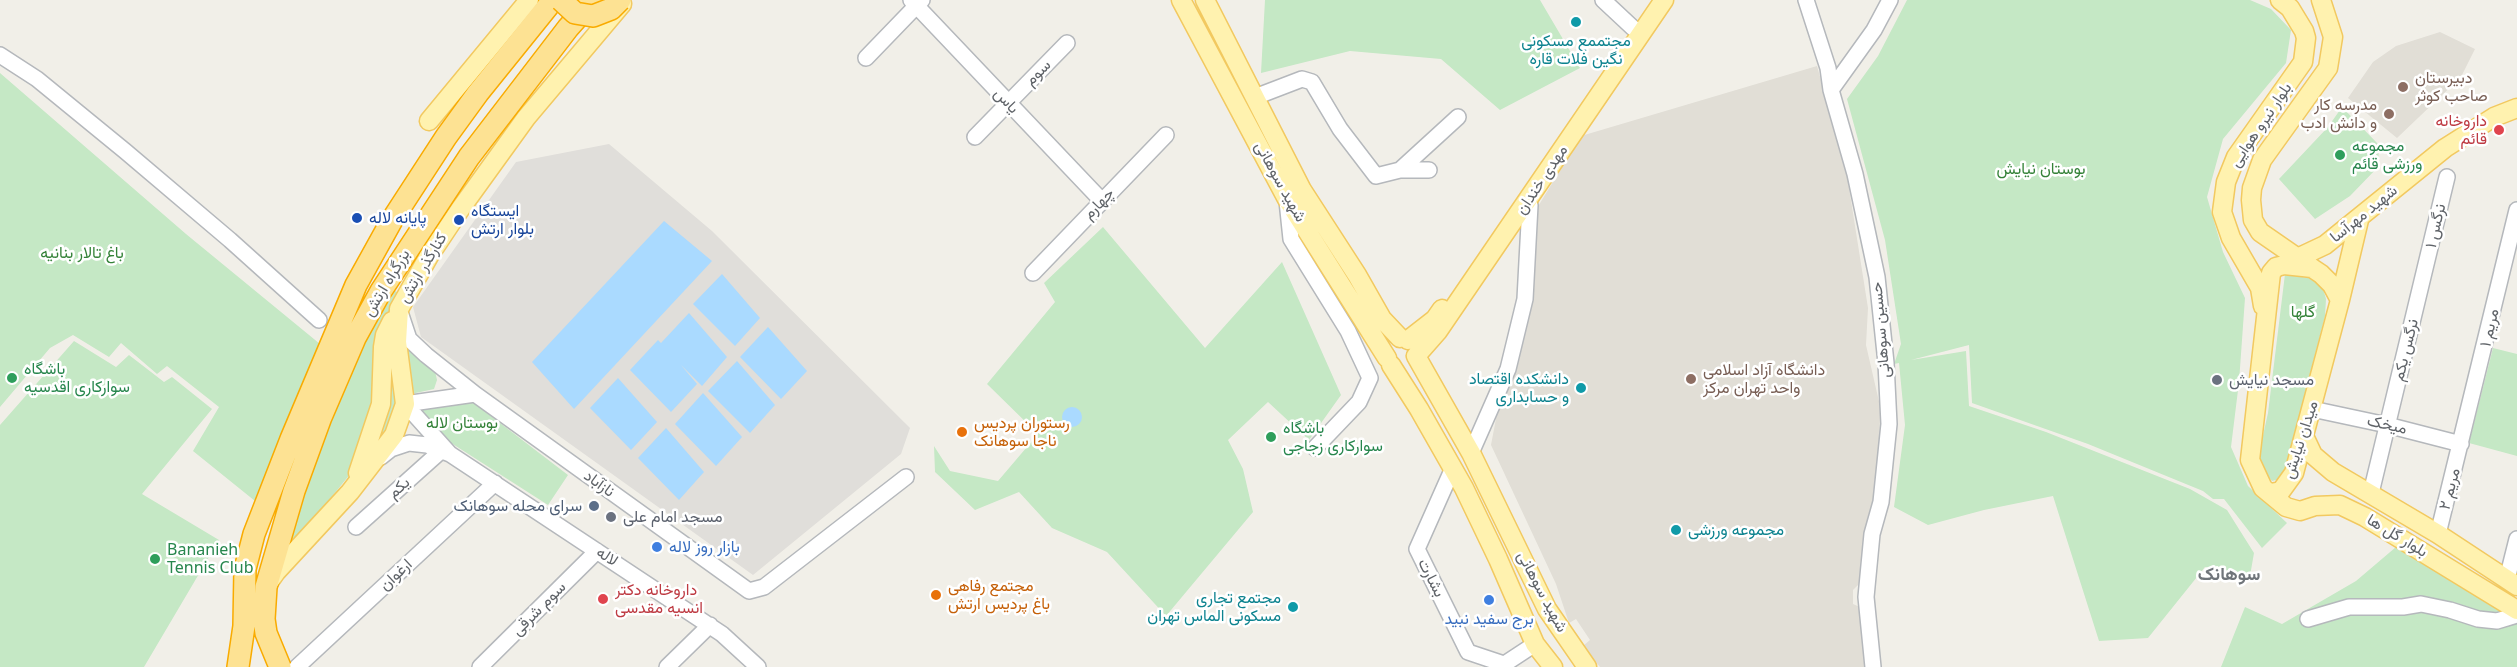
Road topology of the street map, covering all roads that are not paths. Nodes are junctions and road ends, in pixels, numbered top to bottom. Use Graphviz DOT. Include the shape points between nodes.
graph roads {
  1 [pos="529,0"];
  2 [pos="553,0"];
  3 [pos="561,0"];
  4 [pos="593,0"];
  5 [pos="620,0"];
  6 [pos="625,0"];
  7 [pos="1181,0"];
  8 [pos="1603,0"];
  9 [pos="1652,0"];
  10 [pos="1664,0"];
  11 [pos="1806,0"];
  12 [pos="1890,0"];
  13 [pos="2280,0"];
  14 [pos="2321,0"];
  15 [pos="916,2"];
  16 [pos="1212,4"];
  17 [pos="1633,28"];
  18 [pos="1067,43"];
  19 [pos="0,55"];
  20 [pos="867,58"];
  21 [pos="525,83"];
  22 [pos="458,85"];
  23 [pos="1831,90"];
  24 [pos="477,93"];
  25 [pos="1255,97"];
  26 [pos="1008,102"];
  27 [pos="453,107"];
  28 [pos="2517,108"];
  29 [pos="1458,117"];
  30 [pos="1166,135"];
  31 [pos="446,137"];
  32 [pos="975,137"];
  33 [pos="1400,170"];
  34 [pos="1429,170"];
  35 [pos="2447,177"];
  36 [pos="475,187"];
  37 [pos="1294,194"];
  38 [pos="1102,201"];
  39 [pos="1530,205"];
  40 [pos="2517,210"];
  41 [pos="2358,220"];
  42 [pos="2291,261"];
  43 [pos="1033,273"];
  44 [pos="2424,274"];
  45 [pos="2340,300"];
  46 [pos="399,309"];
  47 [pos="319,320"];
  48 [pos="2266,323"];
  49 [pos="1408,345"];
  50 [pos="1389,362"];
  51 [pos="475,394"];
  52 [pos="405,404"];
  53 [pos="2312,409"];
  54 [pos="2387,425"];
  55 [pos="2304,436"];
  56 [pos="2461,444"];
  57 [pos="1315,448"];
  58 [pos="446,452"];
  59 [pos="1471,453"];
  60 [pos="376,460"];
  61 [pos="1453,468"];
  62 [pos="906,477"];
  63 [pos="495,483"];
  64 [pos="350,492"];
  65 [pos="2271,493"];
  66 [pos="2370,493"];
  67 [pos="356,526"];
  68 [pos="2438,534"];
  69 [pos="2517,539"];
  70 [pos="597,551"];
  71 [pos="2512,583"];
  72 [pos="266,587"];
  73 [pos="244,589"];
  74 [pos="2517,610"];
  75 [pos="2517,615"];
  76 [pos="2308,619"];
  77 [pos="710,626"];
  78 [pos="1535,644"];
  79 [pos="240,657"];
  80 [pos="1502,666"];
  81 [pos="280,667"];
  82 [pos="297,667"];
  83 [pos="480,667"];
  84 [pos="667,667"];
  85 [pos="758,667"];
  86 [pos="1553,667"];
  87 [pos="1587,667"];
  88 [pos="1873,667"];
  1 -- 22 [label="main road"];
  2 -- 24 [label="highway, بزرگراه ارتش"];
  3 -- 5 [label="highway, bridge" via="575,13 593,16 611,9"];
  4 -- 21 [label="highway, بزرگراه ارتش"];
  6 -- 36 [label="main road, کنارگذر ارتش" via="552,85"];
  7 -- 37 [label="main road, شهید سوهانی"];
  8 -- 17 [label="street"];
  9 -- 17 [label="main road, مهدی خندان"];
  10 -- 49 [label="main road, مهدی خندان" via="1438,331"];
  11 -- 23 [label="street, حسین سوهانی"];
  12 -- 23 [label="street" via="1874,30"];
  13 -- 48 [label="main road, بلوار نیرو هوایی" via="2290,8 2304,31 2303,62 2236,157 2226,182 2222,212 2231,238 2260,288"];
  14 -- 42 [label="main road, بلوار نیرو هوایی" via="2333,37 2328,68 2262,160 2252,188 2253,220 2260,232"];
  15 -- 20 [label="street"];
  15 -- 26 [label="street, یاس"];
  16 -- 25 [label="main road, شهید سوهانی"];
  17 -- 49 [label="main road, مهدی خندان" via="1435,319"];
  18 -- 26 [label="street, سوم"];
  19 -- 47 [label="street" via="37,79 125,151"];
  21 -- 36 [label="main road" via="488,145"];
  21 -- 72 [label="highway, بزرگراه ارتش" via="438,201 355,338 294,491"];
  22 -- 27 [label="main road"];
  22 -- 27 [label="main road" via="429,121"];
  23 -- 88 [label="street, حسین سوهانی" via="1855,174 1877,277 1886,363 1889,424 1866,597"];
  24 -- 27 [label="main road"];
  24 -- 31 [label="highway, بزرگراه ارتش"];
  25 -- 33 [label="street" via="1307,79 1373,174 1385,176"];
  25 -- 37 [label="main road, شهید سوهانی"];
  26 -- 32 [label="street, سوم"];
  26 -- 38 [label="street, یاس"];
  27 -- 31 [label="main road"];
  28 -- 41 [label="main road, شهید مهرآسا" via="2478,126 2445,148"];
  29 -- 33 [label="street"];
  30 -- 38 [label="street, چهارم"];
  31 -- 73 [label="highway, بزرگراه ارتش" via="392,220 351,295 254,534"];
  33 -- 34 [label="street"];
  35 -- 44 [label="street, نرگس ۱"];
  36 -- 46 [label="main road, کنارگذر ارتش"];
  37 -- 49 [label="main road, شهید سوهانی" via="1357,275 1383,319"];
  37 -- 50 [label="main road, شهید سوهانی"];
  37 -- 57 [label="street" via="1291,239 1348,330 1370,378 1359,402"];
  38 -- 43 [label="street, چهارم"];
  39 -- 59 [label="street" via="1525,299 1508,369"];
  40 -- 56 [label="street, مریم ۱"];
  41 -- 42 [label="main road, شهید مهرآسا" via="2325,245"];
  41 -- 45 [label="main road, میدان نیایش"];
  42 -- 45 [label="main road, بلوار نیرو هوایی" via="2312,268 2332,285"];
  42 -- 48 [label="main road, میدان نیایش" via="2271,273"];
  44 -- 54 [label="street, نرگس یکم"];
  45 -- 53 [label="main road, میدان نیایش"];
  46 -- 51 [label="street, نازآباد" via="414,344"];
  46 -- 52 [label="main road, کنارگذر ارتش" via="397,342"];
  46 -- 64 [label="main road" via="385,335 383,393 377,421"];
  48 -- 65 [label="main road, میدان نیایش" via="2250,460 2263,488"];
  49 -- 50 [label="main road" via="1388,345"];
  49 -- 50 [label="main road" via="1412,364 1404,368"];
  49 -- 59 [label="main road, شهید سوهانی"];
  50 -- 61 [label="main road, شهید سوهانی"];
  51 -- 52 [label="street"];
  51 -- 62 [label="street, نازآباد" via="749,591 764,587"];
  52 -- 58 [label="street, لاله"];
  52 -- 60 [label="main road, کنارگذر ارتش" via="394,435"];
  53 -- 54 [label="street, میخک"];
  53 -- 55 [label="main road, میدان نیایش"];
  54 -- 56 [label="street, میخک"];
  54 -- 66 [label="street, نرگس یکم"];
  55 -- 65 [label="main road, میدان نیایش" via="2291,478 2281,491"];
  55 -- 66 [label="main road, بلوار گل ها" via="2313,455 2333,472"];
  56 -- 68 [label="street, مریم ۲"];
  58 -- 60 [label="street, لاله" via="409,443"];
  58 -- 63 [label="street, لاله"];
  58 -- 67 [label="street, یکم"];
  59 -- 87 [label="main road, شهید سوهانی" via="1547,609"];
  60 -- 64 [label="main road, کنارگذر ارتش"];
  61 -- 78 [label="main road, شهید سوهانی"];
  61 -- 80 [label="street, بشارت" via="1417,549 1468,652"];
  63 -- 70 [label="street, لاله"];
  63 -- 82 [label="street, ارغوان"];
  64 -- 72 [label="main road, کنارگذر ارتش"];
  65 -- 74 [label="main road, بلوار گل ها" via="2286,507 2300,511 2340,505 2366,517"];
  66 -- 68 [label="main road, بلوار گل ها"];
  68 -- 71 [label="main road, بلوار گل ها"];
  69 -- 71 [label="street"];
  70 -- 77 [label="street, لاله"];
  70 -- 83 [label="street, سوم شرقی"];
  72 -- 73 [label="highway"];
  72 -- 81 [label="highway" via="266,633"];
  73 -- 79 [label="highway, بزرگراه ارتش"];
  75 -- 76 [label="street" via="2497,621 2478,619 2421,604 2349,607"];
  77 -- 84 [label="street"];
  77 -- 85 [label="street, لاله"];
  78 -- 80 [label="street, بشارت"];
  78 -- 86 [label="main road, شهید سوهانی"];
}
